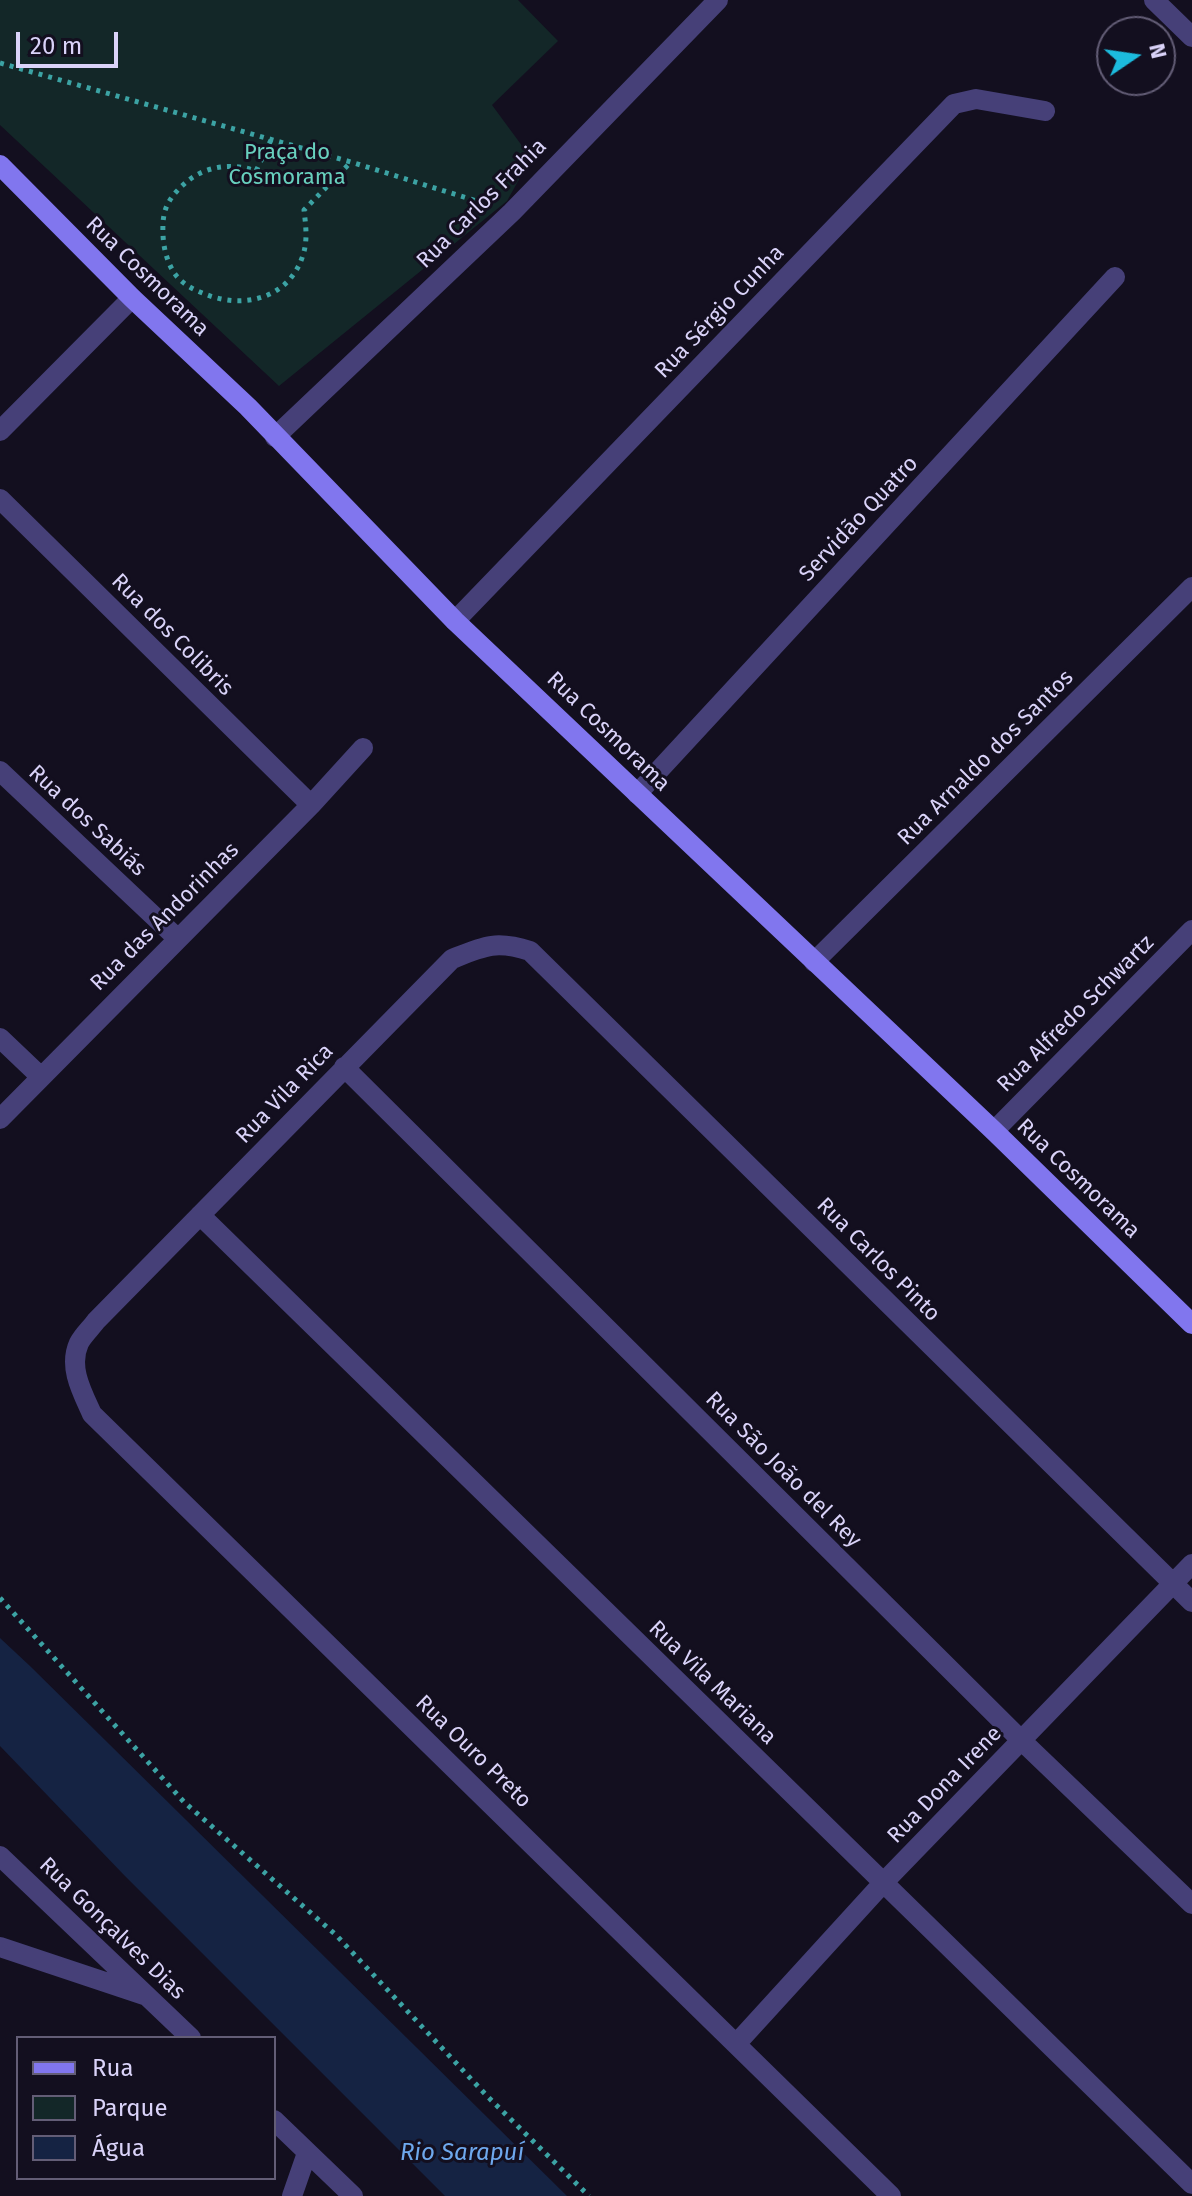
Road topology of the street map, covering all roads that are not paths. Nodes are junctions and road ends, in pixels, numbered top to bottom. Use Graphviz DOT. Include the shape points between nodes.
graph roads {
  1 [pos="718,0"];
  2 [pos="1154,0"];
  3 [pos="1192,37"];
  4 [pos="1045,111"];
  5 [pos="0,165"];
  6 [pos="1115,277"];
  7 [pos="132,298"];
  8 [pos="0,431"];
  9 [pos="275,437"];
  10 [pos="0,499"];
  11 [pos="1192,587"];
  12 [pos="455,621"];
  13 [pos="363,748"];
  14 [pos="0,771"];
  15 [pos="637,794"];
  16 [pos="311,805"];
  17 [pos="1192,930"];
  18 [pos="177,938"];
  19 [pos="530,951"];
  20 [pos="814,962"];
  21 [pos="0,1038"];
  22 [pos="344,1067"];
  23 [pos="41,1077"];
  24 [pos="0,1119"];
  25 [pos="994,1131"];
  26 [pos="200,1215"];
  27 [pos="1188,1313"];
  28 [pos="96,1321"];
  29 [pos="1192,1564"];
  30 [pos="1173,1584"];
  31 [pos="1192,1602"];
  32 [pos="1022,1741"];
  33 [pos="0,1856"];
  34 [pos="883,1883"];
  35 [pos="1192,1904"];
  36 [pos="0,1947"];
  37 [pos="149,1997"];
  38 [pos="189,2036"];
  39 [pos="737,2043"];
  40 [pos="276,2122"];
  41 [pos="307,2153"];
  42 [pos="1192,2184"];
  43 [pos="292,2196"];
  44 [pos="353,2196"];
  45 [pos="891,2196"];
  1 -- 9 [label="street, Rua Carlos Frahia" via="512,212"];
  2 -- 3 [label="street"];
  4 -- 12 [label="street, Rua Sérgio Cunha" via="976,99 954,104"];
  5 -- 7 [label="main road, Rua Cosmorama"];
  6 -- 15 [label="street, Servidão Quatro"];
  7 -- 8 [label="street"];
  7 -- 9 [label="main road, Rua Cosmorama"];
  9 -- 12 [label="main road, Rua Cosmorama"];
  10 -- 16 [label="street, Rua dos Colibris"];
  11 -- 20 [label="street, Rua Arnaldo dos Santos"];
  12 -- 15 [label="main road, Rua Cosmorama"];
  13 -- 16 [label="street, Rua das Andorinhas"];
  14 -- 18 [label="street, Rua dos Sabiás"];
  15 -- 20 [label="main road, Rua Cosmorama"];
  16 -- 18 [label="street, Rua das Andorinhas"];
  17 -- 25 [label="street, Rua Alfredo Schwartz"];
  18 -- 23 [label="street, Rua das Andorinhas"];
  19 -- 22 [label="street, Rua Vila Rica" via="506,944 485,946 452,959"];
  19 -- 30 [label="street, Rua Carlos Pinto"];
  20 -- 25 [label="main road, Rua Cosmorama"];
  21 -- 23 [label="street"];
  22 -- 26 [label="street, Rua Vila Rica"];
  22 -- 32 [label="street, Rua São João del Rey"];
  23 -- 24 [label="street, Rua das Andorinhas"];
  25 -- 27 [label="main road, Rua Cosmorama"];
  26 -- 28 [label="street, Rua Vila Rica"];
  26 -- 34 [label="street, Rua Vila Mariana"];
  28 -- 39 [label="street, Rua Ouro Preto" via="79,1342 75,1362 78,1386 92,1414"];
  29 -- 30 [label="street, Rua Dona Irene"];
  30 -- 31 [label="street, Rua Carlos Pinto"];
  30 -- 32 [label="street, Rua Dona Irene"];
  32 -- 34 [label="street, Rua Dona Irene"];
  32 -- 35 [label="street, Rua São João del Rey"];
  33 -- 37 [label="street, Rua Gonçalves Dias"];
  34 -- 39 [label="street, Rua Dona Irene"];
  34 -- 42 [label="street, Rua Vila Mariana"];
  36 -- 37 [label="street"];
  37 -- 38 [label="street, Rua Gonçalves Dias"];
  39 -- 45 [label="street, Rua Ouro Preto"];
  40 -- 41 [label="street"];
  41 -- 43 [label="street"];
  41 -- 44 [label="street"];
}
